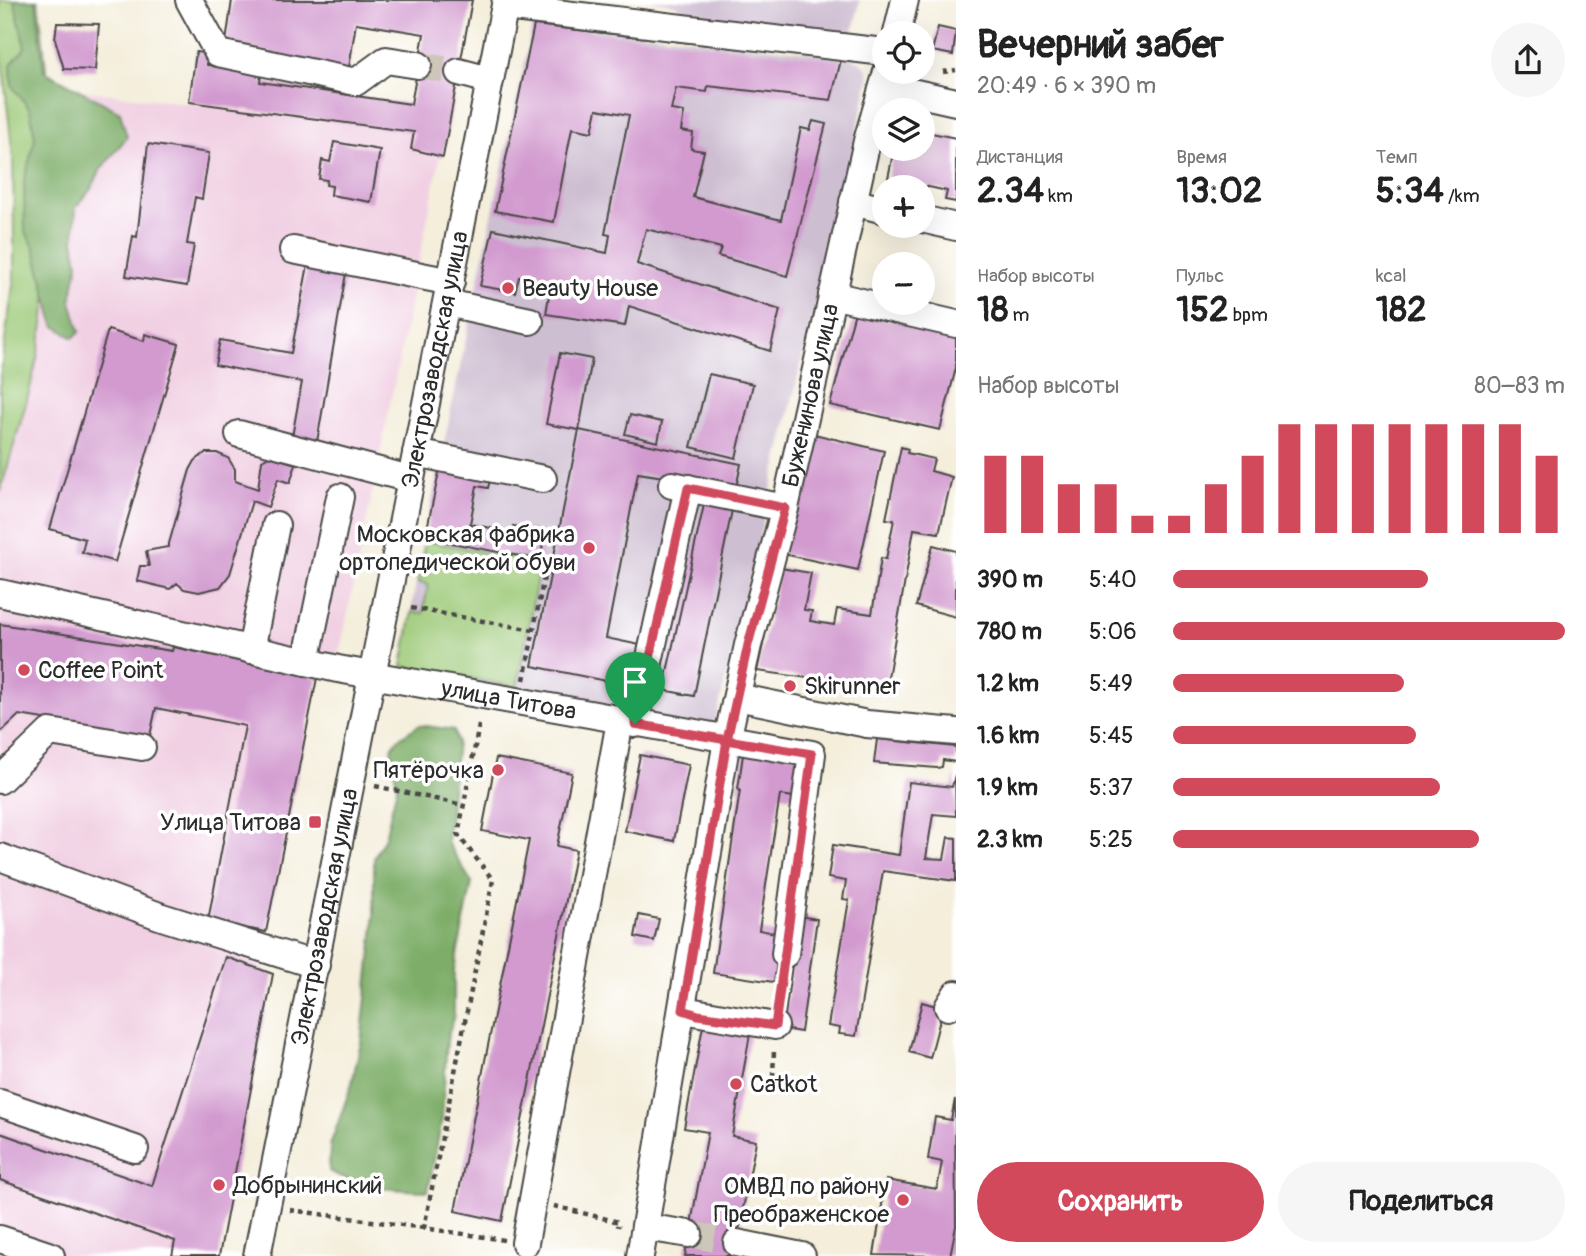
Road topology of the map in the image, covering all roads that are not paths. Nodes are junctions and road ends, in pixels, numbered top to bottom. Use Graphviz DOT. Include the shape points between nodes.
graph roads {
  1 [pos="189,0"];
  2 [pos="905,0"];
  3 [pos="505,4"];
  4 [pos="900,21"];
  5 [pos="872,50"];
  6 [pos="418,65"];
  7 [pos="459,72"];
  8 [pos="489,80"];
  9 [pos="885,84"];
  10 [pos="901,84"];
  11 [pos="956,102"];
  12 [pos="853,202"];
  13 [pos="872,207"];
  14 [pos="935,222"];
  15 [pos="956,227"];
  16 [pos="293,250"];
  17 [pos="449,293"];
  18 [pos="832,295"];
  19 [pos="530,321"];
  20 [pos="956,324"];
  21 [pos="239,435"];
  22 [pos="416,453"];
  23 [pos="410,479"];
  24 [pos="542,479"];
  25 [pos="340,497"];
  26 [pos="785,508"];
  27 [pos="276,526"];
  28 [pos="0,593"];
  29 [pos="251,650"];
  30 [pos="306,662"];
  31 [pos="371,676"];
  32 [pos="737,697"];
  33 [pos="627,722"];
  34 [pos="956,732"];
  35 [pos="727,740"];
  36 [pos="142,747"];
  37 [pos="0,780"];
  38 [pos="0,857"];
  39 [pos="785,954"];
  40 [pos="316,965"];
  41 [pos="683,1010"];
  42 [pos="775,1026"];
  43 [pos="0,1102"];
  44 [pos="135,1149"];
  45 [pos="645,1227"];
  46 [pos="689,1234"];
  47 [pos="0,1239"];
  48 [pos="737,1242"];
  49 [pos="525,1243"];
  50 [pos="51,1256"];
  51 [pos="257,1256"];
  52 [pos="640,1256"];
  53 [pos="802,1256"];
  1 -- 6 [label="street" via="218,53 356,82 386,60"];
  2 -- 4 [label="street"];
  3 -- 5 [label="street"];
  3 -- 8 [label="street, Электрозаводская улица"];
  7 -- 8 [label="street"];
  8 -- 17 [label="street, Электрозаводская улица"];
  9 -- 12 [label="street, Буженинова улица"];
  10 -- 11 [label="street"];
  12 -- 13 [label="street"];
  12 -- 18 [label="street, Буженинова улица"];
  14 -- 15 [label="street"];
  16 -- 17 [label="street"];
  17 -- 19 [label="street"];
  17 -- 22 [label="street, Электрозаводская улица"];
  18 -- 20 [label="street"];
  18 -- 26 [label="street, Буженинова улица"];
  21 -- 23 [label="street"];
  22 -- 23 [label="street, Электрозаводская улица"];
  22 -- 24 [label="street"];
  23 -- 31 [label="street, Электрозаводская улица"];
  25 -- 30 [label="street"];
  26 -- 32 [label="street, Буженинова улица"];
  26 -- 33 [label="street" via="680,487"];
  27 -- 29 [label="street"];
  28 -- 29 [label="street, улица Титова"];
  29 -- 30 [label="street, улица Титова"];
  30 -- 31 [label="street, улица Титова"];
  31 -- 33 [label="street, улица Титова"];
  31 -- 40 [label="street, Электрозаводская улица"];
  32 -- 34 [label="street" via="867,724"];
  32 -- 35 [label="street, Буженинова улица"];
  33 -- 35 [label="street, улица Титова"];
  33 -- 49 [label="street"];
  35 -- 39 [label="street, улица Титова" via="812,754"];
  35 -- 41 [label="street, Буженинова улица"];
  36 -- 37 [label="street" via="50,732"];
  38 -- 40 [label="street" via="162,917"];
  40 -- 51 [label="street, Электрозаводская улица"];
  41 -- 42 [label="street"];
  41 -- 45 [label="street, Буженинова улица"];
  43 -- 44 [label="street"];
  45 -- 46 [label="street"];
  45 -- 52 [label="street, Буженинова улица"];
  47 -- 50 [label="street"];
  48 -- 53 [label="street"];
}
